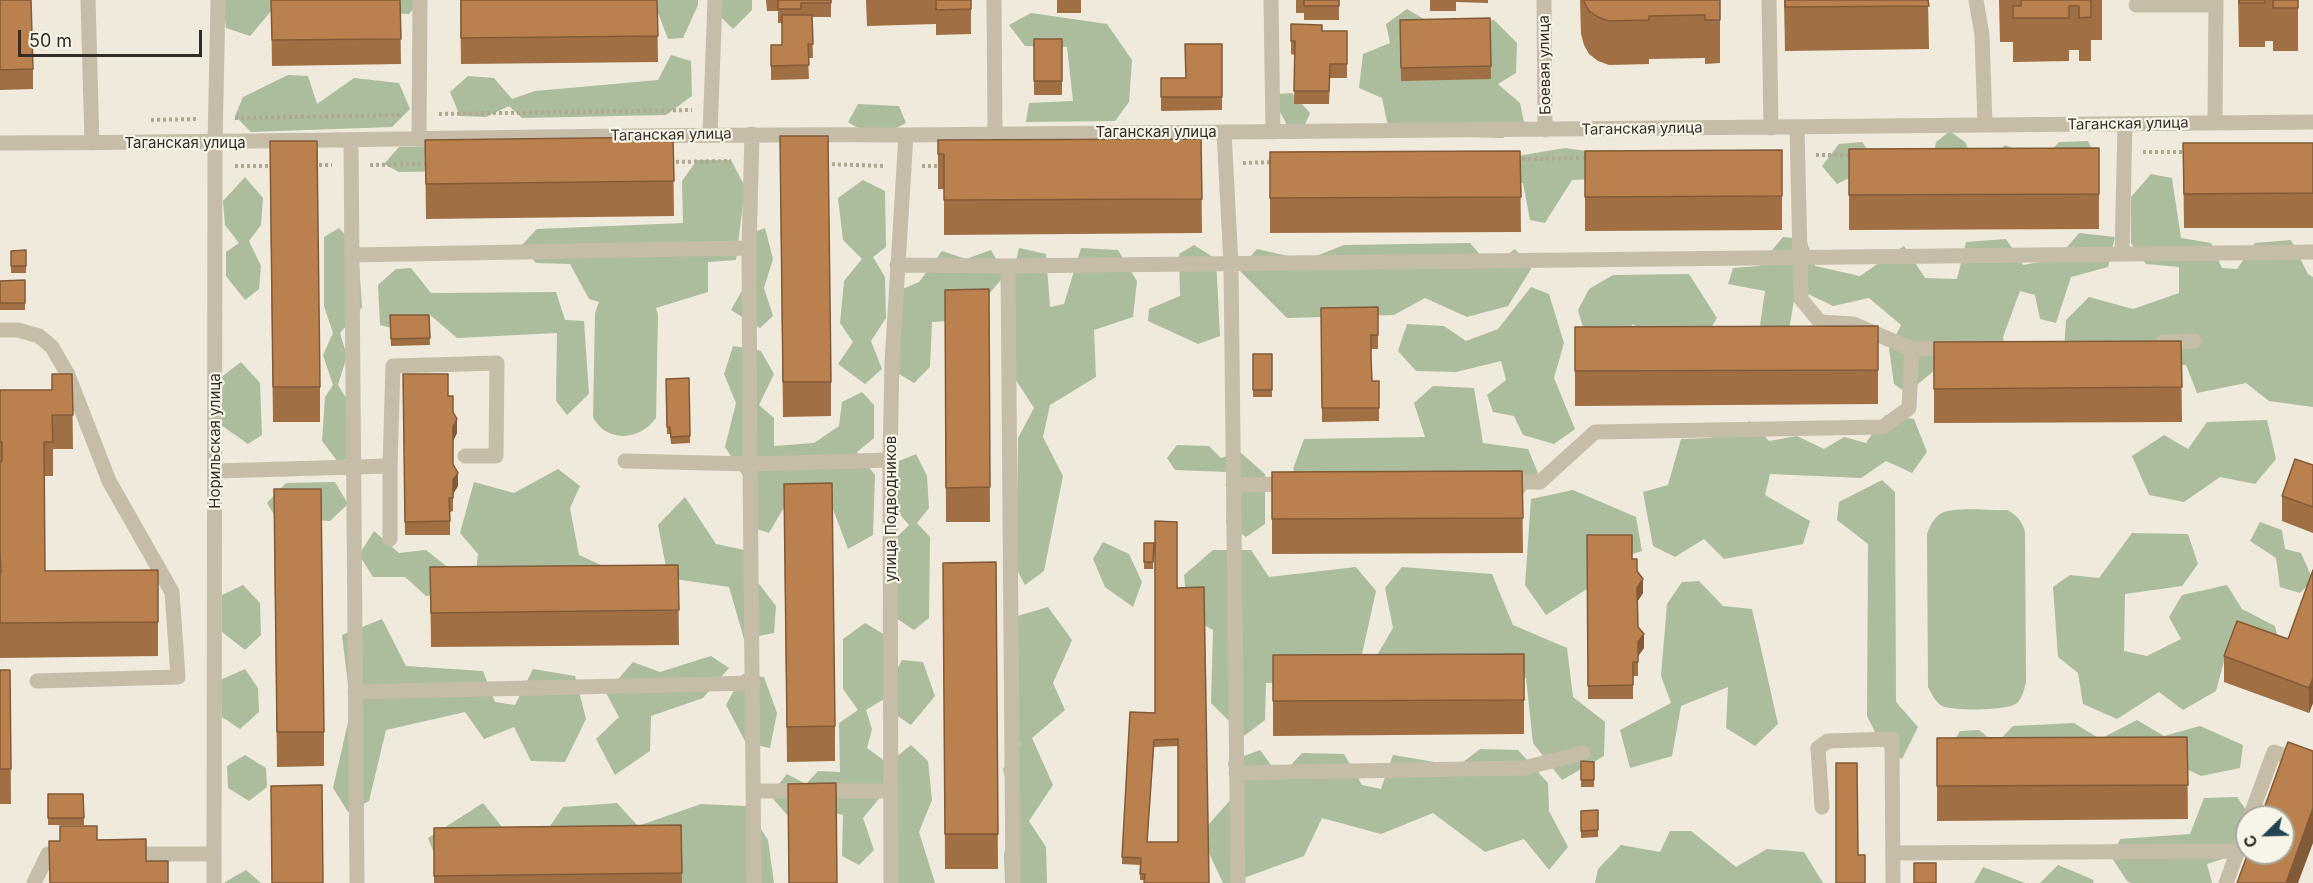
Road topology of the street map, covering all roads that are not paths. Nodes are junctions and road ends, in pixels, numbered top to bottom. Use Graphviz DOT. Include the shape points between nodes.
graph roads {
  1 [pos="88,0"];
  2 [pos="218,0"];
  3 [pos="420,0"];
  4 [pos="715,0"];
  5 [pos="994,0"];
  6 [pos="1271,0"];
  7 [pos="1544,0"];
  8 [pos="1769,0"];
  9 [pos="1977,0"];
  10 [pos="2216,3"];
  11 [pos="2136,5"];
  12 [pos="2313,122"];
  13 [pos="2215,123"];
  14 [pos="2125,124"];
  15 [pos="1985,125"];
  16 [pos="1797,127"];
  17 [pos="1771,128"];
  18 [pos="1545,130"];
  19 [pos="1224,132"];
  20 [pos="1273,132"];
  21 [pos="996,133"];
  22 [pos="710,134"];
  23 [pos="752,134"];
  24 [pos="906,135"];
  25 [pos="418,139"];
  26 [pos="351,141"];
  27 [pos="0,143"];
  28 [pos="92,143"];
  29 [pos="215,143"];
  30 [pos="749,248"];
  31 [pos="2313,252"];
  32 [pos="2122,254"];
  33 [pos="351,255"];
  34 [pos="1798,257"];
  35 [pos="1231,264"];
  36 [pos="897,265"];
  37 [pos="1008,266"];
  38 [pos="0,330"];
  39 [pos="2194,341"];
  40 [pos="2147,342"];
  41 [pos="1971,347"];
  42 [pos="1912,349"];
  43 [pos="465,456"];
  44 [pos="890,460"];
  45 [pos="625,461"];
  46 [pos="750,464"];
  47 [pos="390,466"];
  48 [pos="353,467"];
  49 [pos="215,471"];
  50 [pos="1493,482"];
  51 [pos="1304,484"];
  52 [pos="1233,485"];
  53 [pos="390,539"];
  54 [pos="37,681"];
  55 [pos="753,683"];
  56 [pos="355,692"];
  57 [pos="1582,753"];
  58 [pos="2313,766"];
  59 [pos="1236,773"];
  60 [pos="753,791"];
  61 [pos="891,791"];
  62 [pos="2254,805"];
  63 [pos="1822,807"];
  64 [pos="2235,851"];
  65 [pos="1893,853"];
  66 [pos="84,854"];
  67 [pos="108,854"];
  68 [pos="214,854"];
  69 [pos="2235,859"];
  70 [pos="34,883"];
  71 [pos="214,883"];
  72 [pos="357,883"];
  73 [pos="754,883"];
  74 [pos="891,883"];
  75 [pos="1013,883"];
  76 [pos="1238,883"];
  77 [pos="1893,883"];
  78 [pos="2226,883"];
  1 -- 28 [label="street"];
  2 -- 29 [label="street, Норильская улица"];
  3 -- 25 [label="street"];
  4 -- 22 [label="street"];
  5 -- 21 [label="street"];
  6 -- 20 [label="street"];
  7 -- 18 [label="street, Боевая улица"];
  8 -- 17 [label="street"];
  9 -- 15 [label="street"];
  10 -- 11 [label="street"];
  10 -- 13 [label="street"];
  12 -- 13 [label="street, Таганская улица"];
  13 -- 14 [label="street, Таганская улица"];
  14 -- 15 [label="street, Таганская улица"];
  14 -- 32 [label="street"];
  15 -- 16 [label="street, Таганская улица"];
  16 -- 17 [label="street, Таганская улица"];
  16 -- 34 [label="street"];
  17 -- 18 [label="street, Таганская улица"];
  18 -- 20 [label="street, Таганская улица"];
  19 -- 20 [label="street, Таганская улица"];
  19 -- 21 [label="street, Таганская улица"];
  19 -- 35 [label="street"];
  21 -- 24 [label="street, Таганская улица"];
  22 -- 23 [label="street, Таганская улица"];
  22 -- 25 [label="street, Таганская улица"];
  23 -- 24 [label="street, Таганская улица"];
  23 -- 30 [label="street"];
  24 -- 36 [label="street, улица Подводников"];
  25 -- 26 [label="street, Таганская улица"];
  26 -- 29 [label="street, Таганская улица"];
  26 -- 33 [label="street"];
  27 -- 28 [label="street, Таганская улица"];
  28 -- 29 [label="street, Таганская улица"];
  29 -- 49 [label="street, Норильская улица"];
  30 -- 33 [label="street"];
  30 -- 46 [label="street"];
  31 -- 32 [label="street"];
  32 -- 34 [label="street"];
  33 -- 48 [label="street"];
  34 -- 35 [label="street"];
  34 -- 42 [label="street" via="1801,299 1820,322 1853,324"];
  35 -- 37 [label="street"];
  35 -- 52 [label="street"];
  36 -- 37 [label="street"];
  36 -- 44 [label="street, улица Подводников"];
  37 -- 75 [label="street"];
  38 -- 54 [label="street" via="39,336 52,347 68,375 109,481 172,592 178,677"];
  39 -- 40 [label="street"];
  41 -- 42 [label="street"];
  42 -- 50 [label="street" via="1909,408 1883,427 1595,432 1540,482"];
  43 -- 47 [label="street" via="496,456 497,363 393,366"];
  44 -- 46 [label="street"];
  44 -- 61 [label="street, улица Подводников"];
  45 -- 46 [label="street"];
  46 -- 55 [label="street"];
  47 -- 48 [label="street"];
  47 -- 53 [label="street"];
  48 -- 49 [label="street"];
  48 -- 56 [label="street"];
  49 -- 68 [label="street, Норильская улица"];
  51 -- 52 [label="street"];
  52 -- 59 [label="street"];
  55 -- 56 [label="street"];
  55 -- 60 [label="street"];
  56 -- 72 [label="street"];
  57 -- 59 [label="street" via="1524,768"];
  58 -- 62 [label="street" via="2274,752"];
  59 -- 76 [label="street"];
  60 -- 61 [label="street"];
  60 -- 73 [label="street"];
  61 -- 74 [label="street, улица Подводников"];
  63 -- 65 [label="street" via="1818,748 1827,741 1892,739"];
  64 -- 65 [label="street"];
  65 -- 77 [label="street"];
  66 -- 70 [label="street" via="48,854"];
  67 -- 68 [label="street"];
  68 -- 71 [label="street, Норильская улица"];
  69 -- 78 [label="street"];
}
